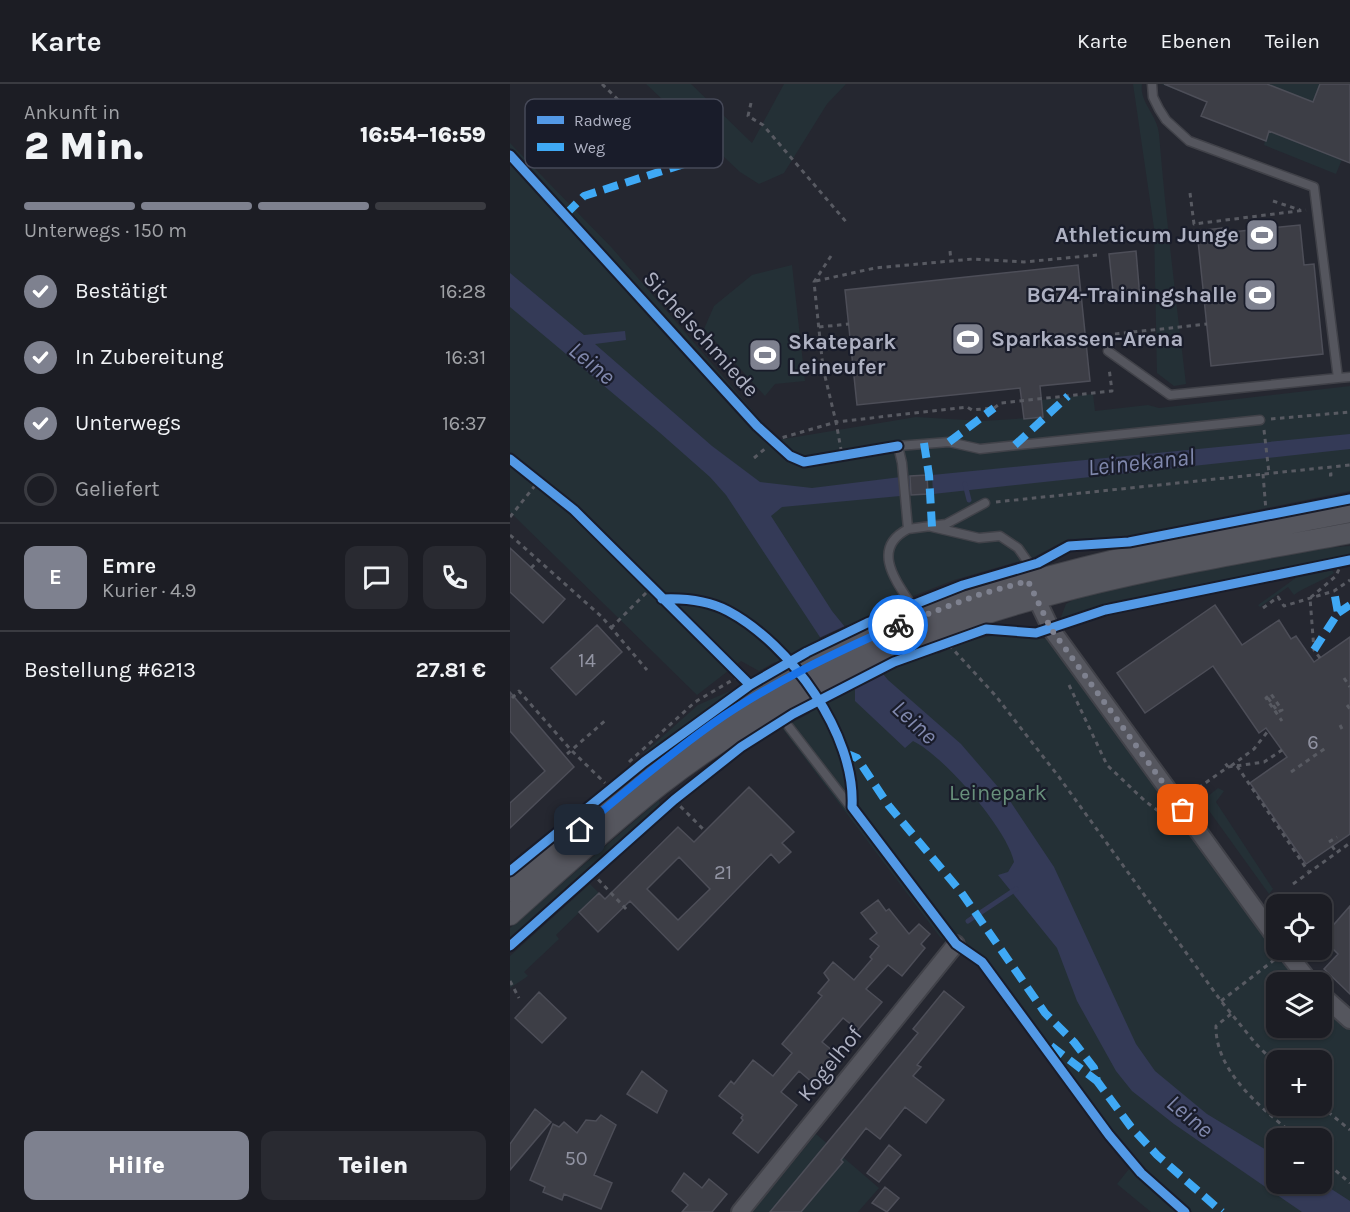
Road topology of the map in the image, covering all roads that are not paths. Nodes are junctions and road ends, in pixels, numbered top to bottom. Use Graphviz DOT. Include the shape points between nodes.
graph roads {
  1 [pos="1152,84"];
  2 [pos="1108,351"];
  3 [pos="1350,377"];
  4 [pos="1338,378"];
  5 [pos="1262,425"];
  6 [pos="985,503"];
  7 [pos="1350,512"];
  8 [pos="932,526"];
  9 [pos="908,529"];
  10 [pos="1350,532"];
  11 [pos="1032,582"];
  12 [pos="914,611"];
  13 [pos="789,727"];
  14 [pos="510,891"];
  15 [pos="510,915"];
  16 [pos="1266,924"];
  17 [pos="956,944"];
  18 [pos="1293,960"];
  19 [pos="1302,972"];
  20 [pos="1332,1003"];
  21 [pos="1350,1020"];
  22 [pos="740,1212"];
  1 -- 4 [label="lane" via="1159,110 1189,141 1314,187"];
  2 -- 4 [label="lane" via="1170,395"];
  3 -- 4 [label="lane"];
  5 -- 9 [label="lane" via="980,449 949,442 898,446"];
  6 -- 8 [label="lane" via="959,519"];
  7 -- 11 [label="street" via="1157,550"];
  8 -- 9 [label="lane"];
  8 -- 11 [label="lane" via="979,538 1000,536 1018,548"];
  9 -- 12 [label="lane" via="900,533 888,555 890,570"];
  10 -- 11 [label="street"];
  11 -- 12 [label="street"];
  11 -- 15 [label="street" via="942,640 854,666 784,703 661,785"];
  11 -- 16 [label="street" via="1051,629"];
  12 -- 14 [label="street" via="714,723 651,770"];
  13 -- 17 [label="lane"];
  17 -- 22 [label="street, Kogelhof"];
  18 -- 19 [label="street"];
  20 -- 21 [label="street"];
}
